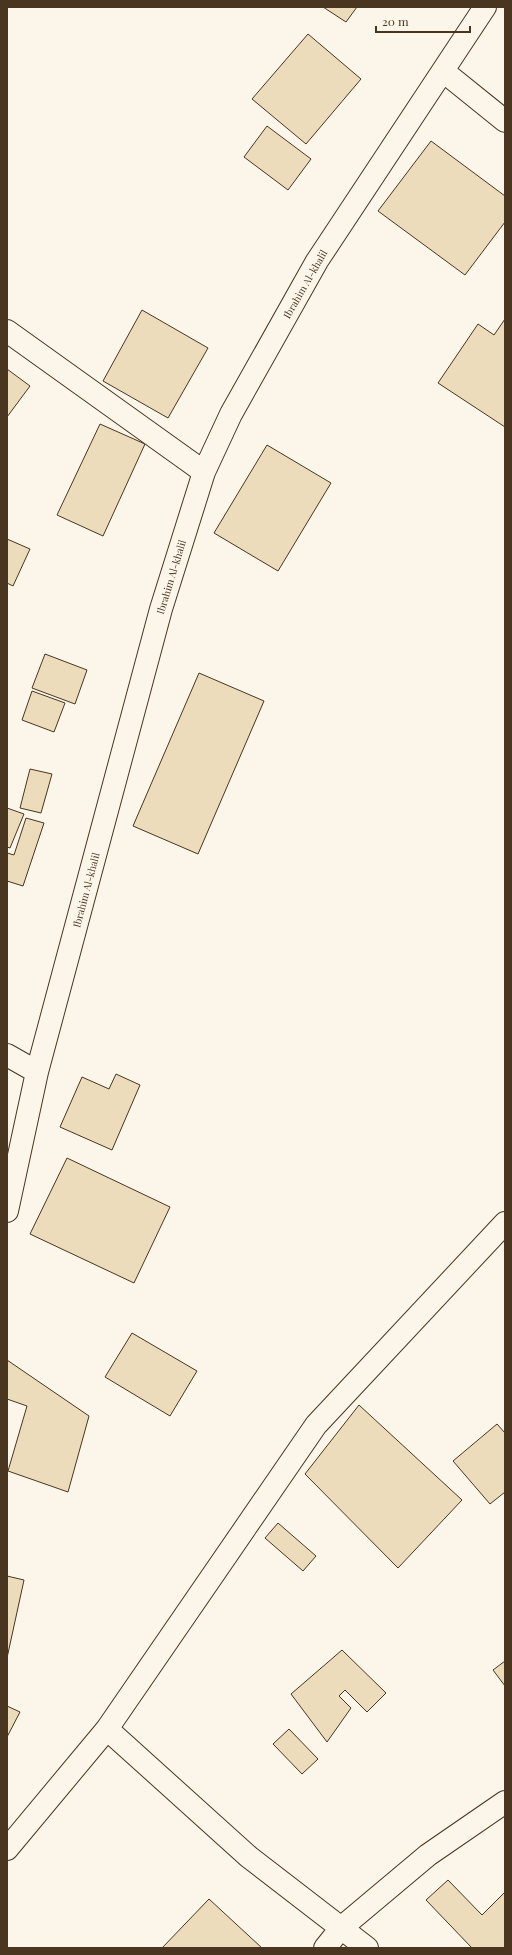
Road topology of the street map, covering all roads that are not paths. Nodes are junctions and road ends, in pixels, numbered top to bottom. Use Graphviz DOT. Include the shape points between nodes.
graph roads {
  1 [pos="485,7"];
  2 [pos="443,71"];
  3 [pos="505,120"];
  4 [pos="7,331"];
  5 [pos="204,472"];
  6 [pos="7,1055"];
  7 [pos="37,1072"];
  8 [pos="7,1210"];
  9 [pos="505,1223"];
  10 [pos="107,1729"];
  11 [pos="505,1802"];
  12 [pos="7,1849"];
  13 [pos="341,1928"];
  14 [pos="325,1948"];
  15 [pos="367,1948"];
  1 -- 2 [label="street, Ibrahim Al-khalil"];
  2 -- 3 [label="street"];
  2 -- 5 [label="street, Ibrahim Al-khalil" via="317,261 231,414"];
  4 -- 5 [label="street"];
  5 -- 7 [label="street, Ibrahim Al-khalil" via="161,609"];
  6 -- 7 [label="street"];
  7 -- 8 [label="street, Ibrahim Al-khalil"];
  9 -- 10 [label="street" via="316,1425"];
  10 -- 12 [label="street"];
  10 -- 13 [label="street" via="249,1857"];
  11 -- 13 [label="street" via="428,1855"];
  13 -- 14 [label="street"];
  13 -- 15 [label="street"];
}
